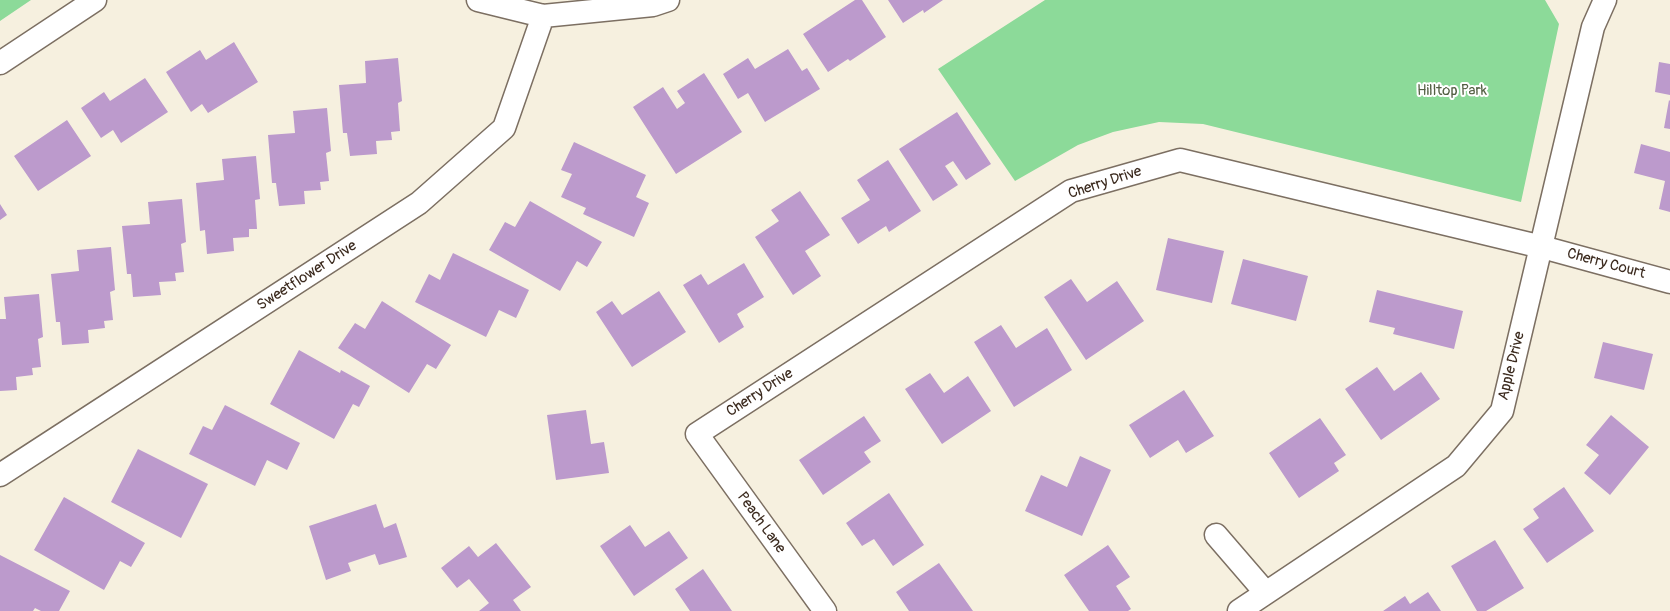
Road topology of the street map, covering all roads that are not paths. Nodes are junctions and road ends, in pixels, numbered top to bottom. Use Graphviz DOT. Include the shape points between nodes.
graph roads {
  1 [pos="95,0"];
  2 [pos="478,0"];
  3 [pos="668,0"];
  4 [pos="1605,0"];
  5 [pos="543,16"];
  6 [pos="0,63"];
  7 [pos="1542,247"];
  8 [pos="1670,282"];
  9 [pos="697,434"];
  10 [pos="0,475"];
  11 [pos="1216,535"];
  12 [pos="1266,593"];
  13 [pos="825,611"];
  14 [pos="1239,611"];
  1 -- 6 [label="street"];
  2 -- 5 [label="street"];
  3 -- 5 [label="street" via="653,5"];
  4 -- 7 [label="street, Apple Drive" via="1593,27"];
  5 -- 10 [label="street, Sweetflower Drive" via="504,128 420,203"];
  7 -- 8 [label="street, Cherry Court"];
  7 -- 9 [label="street, Cherry Drive" via="1180,160 1071,191"];
  7 -- 12 [label="street, Apple Drive" via="1502,411 1456,466"];
  9 -- 13 [label="street, Peach Lane"];
  11 -- 12 [label="street"];
  12 -- 14 [label="street, Apple Drive"];
}
